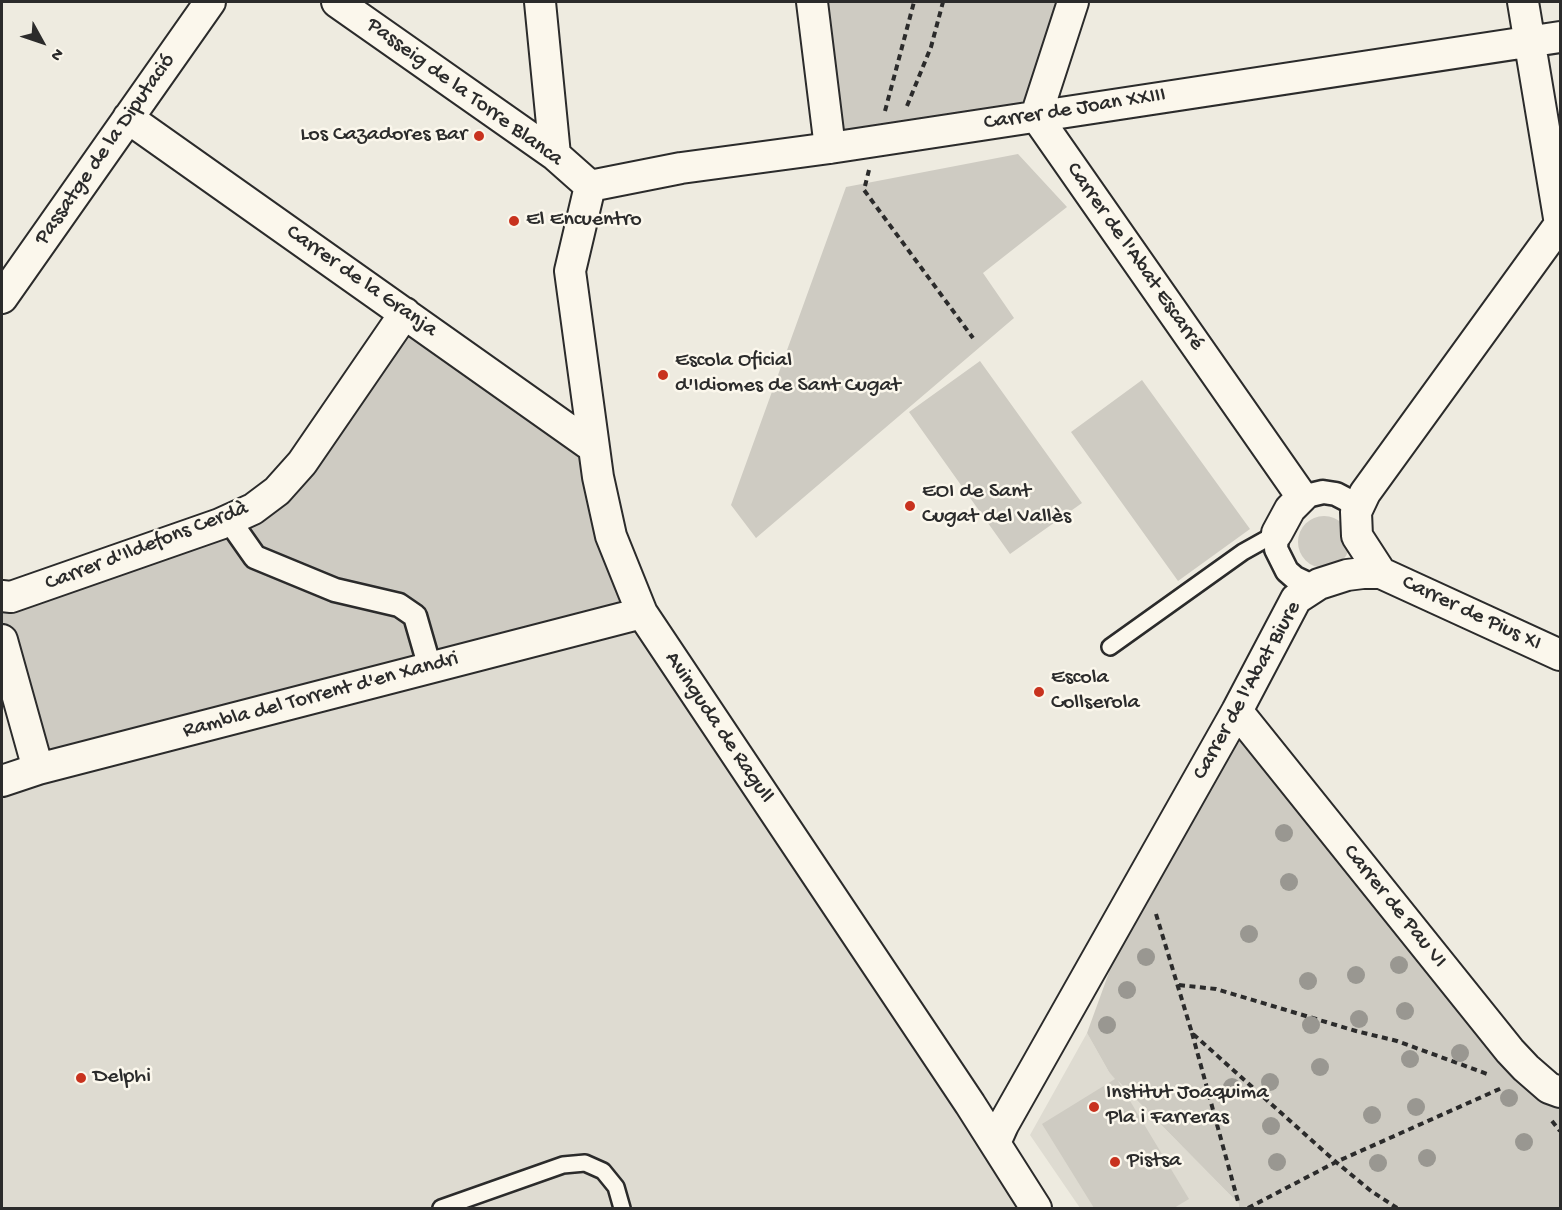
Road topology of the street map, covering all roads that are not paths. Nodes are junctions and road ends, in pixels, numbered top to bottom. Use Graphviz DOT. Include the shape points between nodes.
graph roads {
  1 [pos="210,2"];
  2 [pos="337,2"];
  3 [pos="540,2"];
  4 [pos="812,2"];
  5 [pos="1073,2"];
  6 [pos="1523,2"];
  7 [pos="1560,37"];
  8 [pos="1530,41"];
  9 [pos="1036,116"];
  10 [pos="128,118"];
  11 [pos="830,148"];
  12 [pos="555,155"];
  13 [pos="590,186"];
  14 [pos="2,298"];
  15 [pos="405,313"];
  16 [pos="593,447"];
  17 [pos="1302,497"];
  18 [pos="1359,506"];
  19 [pos="229,520"];
  20 [pos="1277,533"];
  21 [pos="1381,573"];
  22 [pos="1314,587"];
  23 [pos="6,597"];
  24 [pos="642,613"];
  25 [pos="2,640"];
  26 [pos="1110,647"];
  27 [pos="1560,655"];
  28 [pos="430,668"];
  29 [pos="1237,711"];
  30 [pos="38,769"];
  31 [pos="2,781"];
  32 [pos="1560,1092"];
  33 [pos="995,1143"];
  34 [pos="441,1209"];
  35 [pos="622,1209"];
  36 [pos="1036,1209"];
  1 -- 10 [label="street, Passatge de la Diputació"];
  2 -- 12 [label="street, Passeig de la Torre Blanca"];
  3 -- 12 [label="street"];
  4 -- 11 [label="street"];
  5 -- 9 [label="street"];
  6 -- 8 [label="street"];
  7 -- 8 [label="street, Carrer de Joan XXIII"];
  8 -- 9 [label="street, Carrer de Joan XXIII"];
  8 -- 18 [label="street" via="1560,224"];
  9 -- 11 [label="street, Carrer de Joan XXIII"];
  9 -- 17 [label="street, Carrer de l'Abat Escarré"];
  10 -- 14 [label="street, Passatge de la Diputació"];
  10 -- 15 [label="street, Carrer de la Granja"];
  11 -- 13 [label="street, Carrer de Joan XXIII" via="681,168"];
  12 -- 13 [label="street, Passeig de la Torre Blanca"];
  13 -- 16 [label="street, Avinguda de Ragull" via="570,271"];
  15 -- 16 [label="street, Carrer de la Granja"];
  15 -- 19 [label="street, Carrer d'Ildefons Cerdà" via="302,463 261,503"];
  16 -- 24 [label="street, Avinguda de Ragull" via="611,536"];
  17 -- 18 [label="street" via="1323,492 1336,494"];
  17 -- 20 [label="street" via="1290,509"];
  18 -- 21 [label="street" via="1358,536"];
  19 -- 23 [label="street, Carrer d'Ildefons Cerdà"];
  19 -- 28 [label="street" via="255,557 335,590 399,605 416,616"];
  20 -- 22 [label="street" via="1276,549 1287,571"];
  20 -- 26 [label="lane"];
  21 -- 22 [label="street, Carrer de l'Abat Biure" via="1347,575"];
  21 -- 27 [label="street, Carrer de Pius XI"];
  22 -- 29 [label="street, Carrer de l'Abat Biure" via="1296,599"];
  24 -- 28 [label="street, Rambla del Torrent d'en Xandri"];
  24 -- 33 [label="street, Avinguda de Ragull"];
  25 -- 30 [label="street"];
  28 -- 30 [label="street, Rambla del Torrent d'en Xandri"];
  29 -- 32 [label="street, Carrer de Pau VI" via="1510,1052 1549,1088"];
  29 -- 33 [label="street, Carrer de l'Abat Biure"];
  30 -- 31 [label="street, Rambla del Torrent d'en Xandri"];
  33 -- 36 [label="street, Avinguda de Ragull"];
  34 -- 35 [label="lane" via="563,1165 585,1163 603,1171 616,1187"];
}
